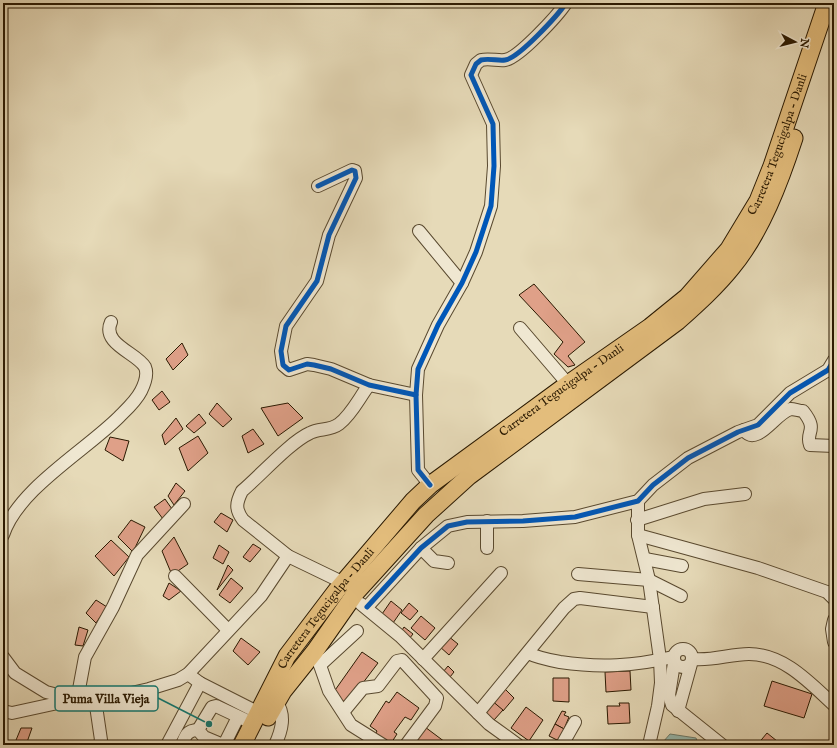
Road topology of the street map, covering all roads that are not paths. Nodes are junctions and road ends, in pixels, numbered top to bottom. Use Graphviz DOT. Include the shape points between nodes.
graph roads {
  1 [pos="566,3"];
  2 [pos="826,3"];
  3 [pos="834,12"];
  4 [pos="318,186"];
  5 [pos="419,231"];
  6 [pos="462,282"];
  7 [pos="110,322"];
  8 [pos="520,328"];
  9 [pos="834,360"];
  10 [pos="568,384"];
  11 [pos="369,385"];
  12 [pos="416,395"];
  13 [pos="744,430"];
  14 [pos="834,446"];
  15 [pos="430,485"];
  16 [pos="745,494"];
  17 [pos="443,499"];
  18 [pos="413,501"];
  19 [pos="638,501"];
  20 [pos="184,504"];
  21 [pos="426,515"];
  22 [pos="638,520"];
  23 [pos="487,521"];
  24 [pos="638,535"];
  25 [pos="3,536"];
  26 [pos="421,548"];
  27 [pos="487,548"];
  28 [pos="288,556"];
  29 [pos="645,559"];
  30 [pos="448,563"];
  31 [pos="682,566"];
  32 [pos="501,573"];
  33 [pos="578,574"];
  34 [pos="175,576"];
  35 [pos="649,580"];
  36 [pos="344,583"];
  37 [pos="681,596"];
  38 [pos="834,597"];
  39 [pos="351,598"];
  40 [pos="367,607"];
  41 [pos="653,607"];
  42 [pos="834,620"];
  43 [pos="228,630"];
  44 [pos="357,631"];
  45 [pos="300,638"];
  46 [pos="834,642"];
  47 [pos="528,653"];
  48 [pos="3,657"];
  49 [pos="287,657"];
  50 [pos="317,658"];
  51 [pos="423,659"];
  52 [pos="660,659"];
  53 [pos="674,660"];
  54 [pos="692,661"];
  55 [pos="300,669"];
  56 [pos="188,674"];
  57 [pos="200,683"];
  58 [pos="95,699"];
  59 [pos="77,700"];
  60 [pos="276,701"];
  61 [pos="834,705"];
  62 [pos="678,710"];
  63 [pos="3,711"];
  64 [pos="344,711"];
  65 [pos="478,713"];
  66 [pos="254,717"];
  67 [pos="575,722"];
  68 [pos="198,730"];
  69 [pos="100,745"];
  70 [pos="167,745"];
  71 [pos="182,745"];
  72 [pos="224,745"];
  73 [pos="242,745"];
  74 [pos="253,745"];
  75 [pos="275,745"];
  76 [pos="383,745"];
  77 [pos="406,745"];
  78 [pos="518,745"];
  79 [pos="562,745"];
  80 [pos="649,745"];
  81 [pos="722,745"];
  1 -- 6 [label="street" via="515,56 505,60 481,60 472,69 471,75 493,124 494,166 491,206 476,252"];
  2 -- 10 [label="highway, Carretera Tegucigalpa - Danli" via="772,166 758,201 728,250 687,297 650,327"];
  3 -- 17 [label="highway, Carretera Tegucigalpa - Danli" via="783,172 750,242 733,267 678,321 469,476"];
  4 -- 11 [label="street" via="352,170 356,174 329,235 317,281 286,326 281,360 289,370 307,364 314,365 331,369"];
  5 -- 6 [label="street"];
  6 -- 12 [label="street" via="438,325 418,369"];
  7 -- 25 [label="street" via="110,337 144,367 146,377 141,391 106,431 61,466 19,507 7,522"];
  8 -- 10 [label="street"];
  9 -- 13 [label="street" via="828,370 790,393 758,424"];
  10 -- 15 [label="highway, Carretera Tegucigalpa - Danli"];
  11 -- 12 [label="street"];
  11 -- 28 [label="street" via="340,424 326,430 310,432 242,492 239,498 237,508 243,520"];
  12 -- 15 [label="street" via="418,470"];
  13 -- 14 [label="street" via="753,436 760,434 777,417 790,409 804,411 810,420 812,430 810,446"];
  13 -- 19 [label="street" via="688,458 653,485"];
  15 -- 17 [label="highway" via="428,490 431,496"];
  15 -- 18 [label="highway, Carretera Tegucigalpa - Danli"];
  16 -- 22 [label="street" via="704,499"];
  17 -- 21 [label="highway, Carretera Tegucigalpa - Danli"];
  18 -- 21 [label="highway" via="421,501 426,505"];
  18 -- 36 [label="highway, Carretera Tegucigalpa - Danli"];
  19 -- 22 [label="street"];
  19 -- 23 [label="street" via="575,517"];
  20 -- 59 [label="street" via="137,555 113,607 85,657"];
  21 -- 39 [label="highway, Carretera Tegucigalpa - Danli"];
  22 -- 24 [label="street"];
  23 -- 26 [label="street" via="448,526"];
  23 -- 27 [label="street"];
  24 -- 29 [label="street"];
  24 -- 38 [label="street" via="758,568 827,592"];
  26 -- 30 [label="street" via="434,561"];
  26 -- 40 [label="street"];
  28 -- 36 [label="street"];
  28 -- 43 [label="street" via="261,596"];
  29 -- 31 [label="street"];
  29 -- 35 [label="street"];
  32 -- 51 [label="street"];
  33 -- 35 [label="street"];
  34 -- 43 [label="street"];
  35 -- 37 [label="street"];
  35 -- 41 [label="street"];
  36 -- 45 [label="highway, Carretera Tegucigalpa - Danli"];
  39 -- 40 [label="street"];
  39 -- 50 [label="highway, Carretera Tegucigalpa - Danli"];
  40 -- 51 [label="street"];
  41 -- 47 [label="street" via="588,598 574,599"];
  41 -- 52 [label="street"];
  42 -- 46 [label="street"];
  43 -- 56 [label="street"];
  44 -- 50 [label="street"];
  45 -- 49 [label="highway, Carretera Tegucigalpa - Danli"];
  45 -- 50 [label="highway" via="300,645 304,651"];
  47 -- 52 [label="street" via="540,658 612,667"];
  47 -- 65 [label="street"];
  48 -- 59 [label="street" via="15,673 46,692"];
  49 -- 55 [label="highway" via="296,658"];
  49 -- 66 [label="highway, Carretera Tegucigalpa - Danli"];
  50 -- 55 [label="highway, Carretera Tegucigalpa - Danli"];
  50 -- 64 [label="street" via="329,691"];
  51 -- 65 [label="street"];
  52 -- 53 [label="street"];
  52 -- 80 [label="street" via="661,683"];
  53 -- 54 [label="street" via="676,652 684,650 691,652"];
  53 -- 62 [label="street" via="669,695 672,705"];
  54 -- 61 [label="street" via="749,654 774,658 800,674"];
  54 -- 62 [label="street"];
  55 -- 60 [label="highway, Carretera Tegucigalpa - Danli"];
  56 -- 57 [label="street"];
  56 -- 58 [label="street" via="178,680 149,689"];
  57 -- 66 [label="street"];
  57 -- 70 [label="street"];
  58 -- 59 [label="street"];
  58 -- 69 [label="street"];
  59 -- 63 [label="street" via="12,713"];
  60 -- 66 [label="highway, Carretera Tegucigalpa - Danli"];
  60 -- 75 [label="street" via="281,708 282,717"];
  62 -- 81 [label="street"];
  64 -- 76 [label="street" via="351,725"];
  64 -- 77 [label="street" via="363,688 378,686 397,661 402,660 437,698 435,706"];
  65 -- 78 [label="street"];
  66 -- 68 [label="street" via="212,706"];
  66 -- 72 [label="street"];
  66 -- 73 [label="highway, Carretera Tegucigalpa - Danli"];
  66 -- 74 [label="highway, Carretera Tegucigalpa - Danli"];
  67 -- 79 [label="street"];
  68 -- 71 [label="street" via="186,734"];
  68 -- 72 [label="street" via="204,736"];
}
